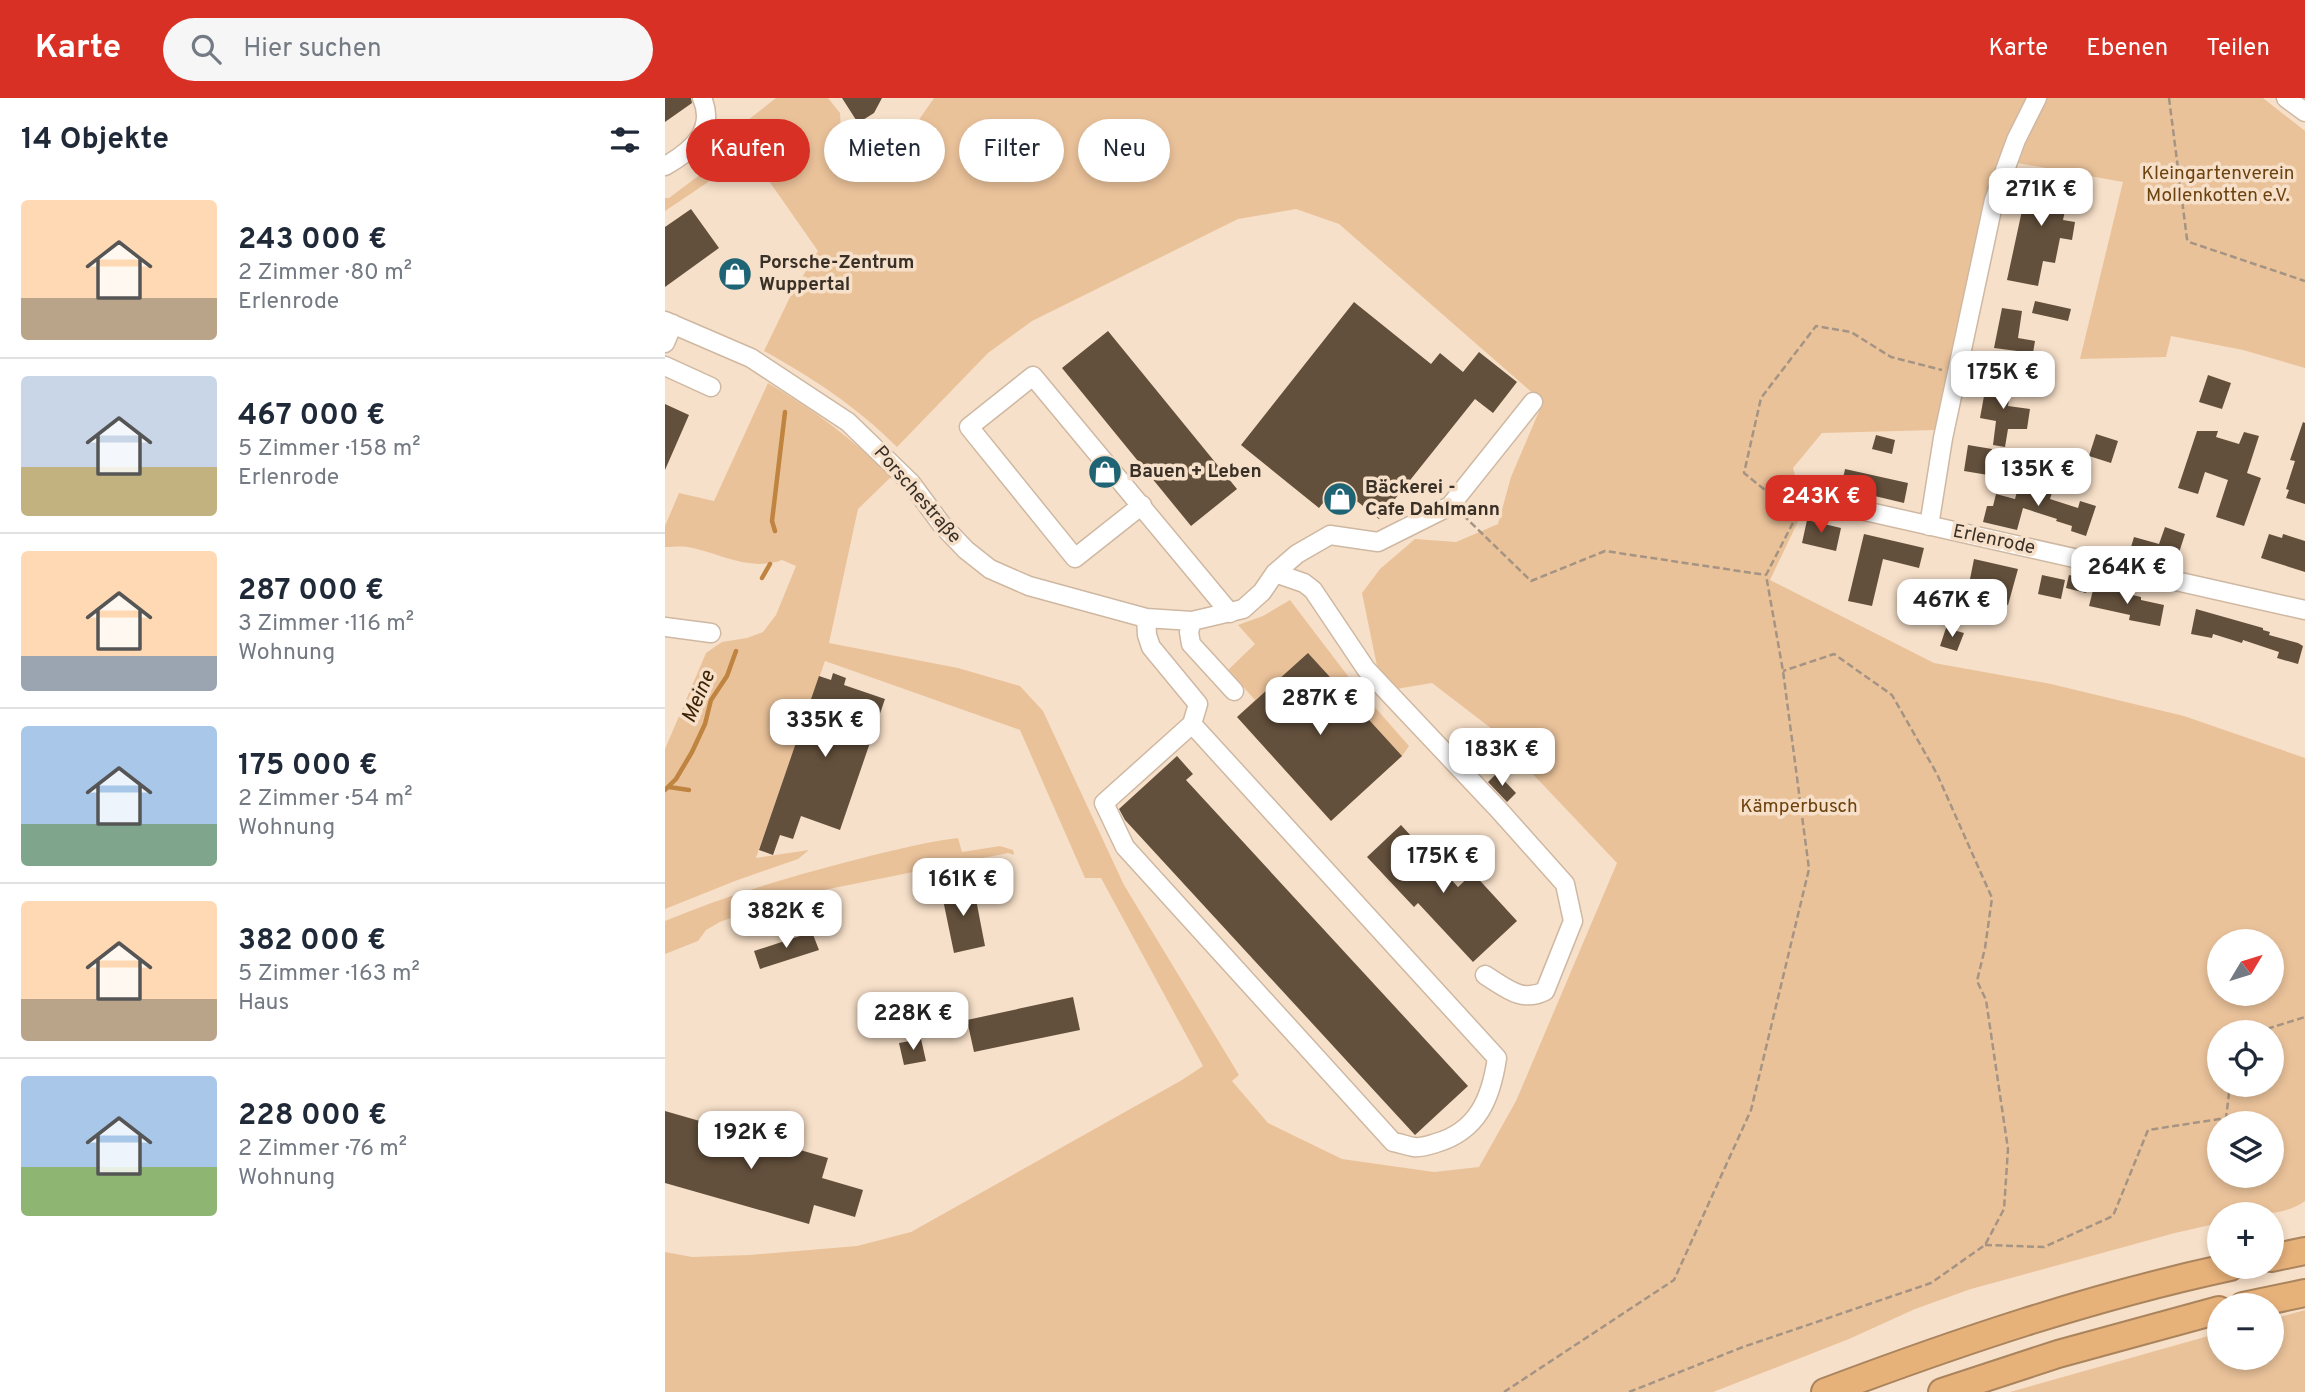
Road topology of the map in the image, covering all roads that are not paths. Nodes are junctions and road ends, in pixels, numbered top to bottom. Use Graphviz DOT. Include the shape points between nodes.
graph roads {
  1 [pos="702,98"];
  2 [pos="2037,98"];
  3 [pos="2286,98"];
  4 [pos="2305,112"];
  5 [pos="665,166"];
  6 [pos="669,323"];
  7 [pos="665,343"];
  8 [pos="665,366"];
  9 [pos="711,387"];
  10 [pos="1533,402"];
  11 [pos="1807,498"];
  12 [pos="1142,505"];
  13 [pos="1929,526"];
  14 [pos="1275,573"];
  15 [pos="2305,610"];
  16 [pos="1230,613"];
  17 [pos="1146,618"];
  18 [pos="1192,621"];
  19 [pos="665,627"];
  20 [pos="711,633"];
  21 [pos="1234,691"];
  22 [pos="1192,724"];
  23 [pos="1485,975"];
  24 [pos="2207,1273"];
  25 [pos="2305,1293"];
  26 [pos="2284,1297"];
  27 [pos="2207,1313"];
  28 [pos="1825,1392"];
  29 [pos="1943,1392"];
  1 -- 5 [label="street" via="706,126 696,143"];
  2 -- 13 [label="street" via="1994,200"];
  3 -- 4 [label="street"];
  6 -- 7 [label="street"];
  6 -- 17 [label="street, Porschestraße" via="751,358 848,422 911,483 966,550 990,569 1029,586"];
  8 -- 9 [label="street"];
  10 -- 14 [label="street, Porschestraße" via="1452,503 1378,542 1330,535"];
  11 -- 13 [label="street, Erlenrode"];
  12 -- 12 [label="street" via="1075,558 969,427 1033,376"];
  12 -- 16 [label="street"];
  13 -- 15 [label="street, Erlenrode"];
  14 -- 16 [label="street, Porschestraße" via="1243,609"];
  14 -- 23 [label="street" via="1313,590 1366,669 1565,884 1573,921 1545,991 1525,997"];
  16 -- 18 [label="street, Porschestraße"];
  17 -- 18 [label="street, Porschestraße"];
  17 -- 22 [label="street" via="1151,647 1198,704"];
  18 -- 21 [label="street" via="1191,644"];
  19 -- 20 [label="street"];
  22 -- 22 [label="street" via="1104,803 1125,847 1393,1142 1416,1147 1462,1131 1474,1122 1494,1082 1497,1058"];
  24 -- 28 [label="highway" via="2036,1317"];
  25 -- 26 [label="highway"];
  27 -- 29 [label="highway" via="2058,1354"];
}
